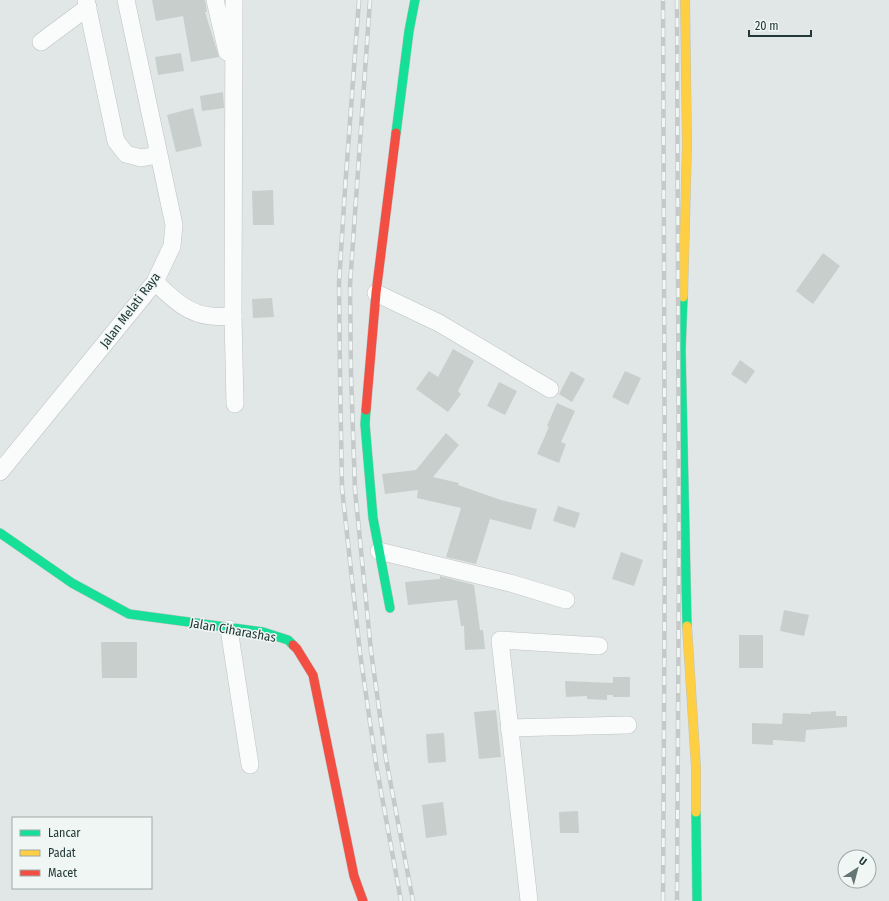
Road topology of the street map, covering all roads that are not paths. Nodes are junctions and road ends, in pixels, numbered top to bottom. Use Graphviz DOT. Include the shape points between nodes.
graph roads {
  1 [pos="126,0"];
  2 [pos="215,0"];
  3 [pos="234,0"];
  4 [pos="415,0"];
  5 [pos="684,0"];
  6 [pos="87,3"];
  7 [pos="41,42"];
  8 [pos="233,78"];
  9 [pos="158,155"];
  10 [pos="155,282"];
  11 [pos="376,293"];
  12 [pos="233,316"];
  13 [pos="550,389"];
  14 [pos="235,404"];
  15 [pos="0,472"];
  16 [pos="0,533"];
  17 [pos="379,551"];
  18 [pos="566,600"];
  19 [pos="390,608"];
  20 [pos="229,629"];
  21 [pos="600,646"];
  22 [pos="628,725"];
  23 [pos="509,728"];
  24 [pos="250,765"];
  25 [pos="363,901"];
  26 [pos="529,901"];
  27 [pos="698,901"];
  1 -- 9 [label="street, Jalan Melati Raya"];
  2 -- 8 [label="street"];
  3 -- 8 [label="street"];
  4 -- 11 [label="street"];
  5 -- 27 [label="street" via="687,145 681,350 687,641 696,768"];
  6 -- 7 [label="street"];
  6 -- 9 [label="street" via="116,141 126,154 141,158"];
  8 -- 12 [label="street"];
  9 -- 10 [label="street, Jalan Melati Raya" via="174,225 172,246"];
  10 -- 12 [label="street" via="180,304 197,314"];
  10 -- 15 [label="street, Jalan Melati Raya"];
  11 -- 13 [label="street" via="439,323"];
  11 -- 17 [label="street" via="365,424 373,518"];
  12 -- 14 [label="street"];
  16 -- 20 [label="street, Jalan Ciharashas" via="72,583 129,614"];
  17 -- 18 [label="street" via="510,583"];
  17 -- 19 [label="street"];
  20 -- 24 [label="street"];
  20 -- 25 [label="street, Jalan Ciharashas" via="264,632 288,640 297,649 313,675 354,876"];
  21 -- 23 [label="street" via="500,640"];
  22 -- 23 [label="street"];
  23 -- 26 [label="street"];
}
